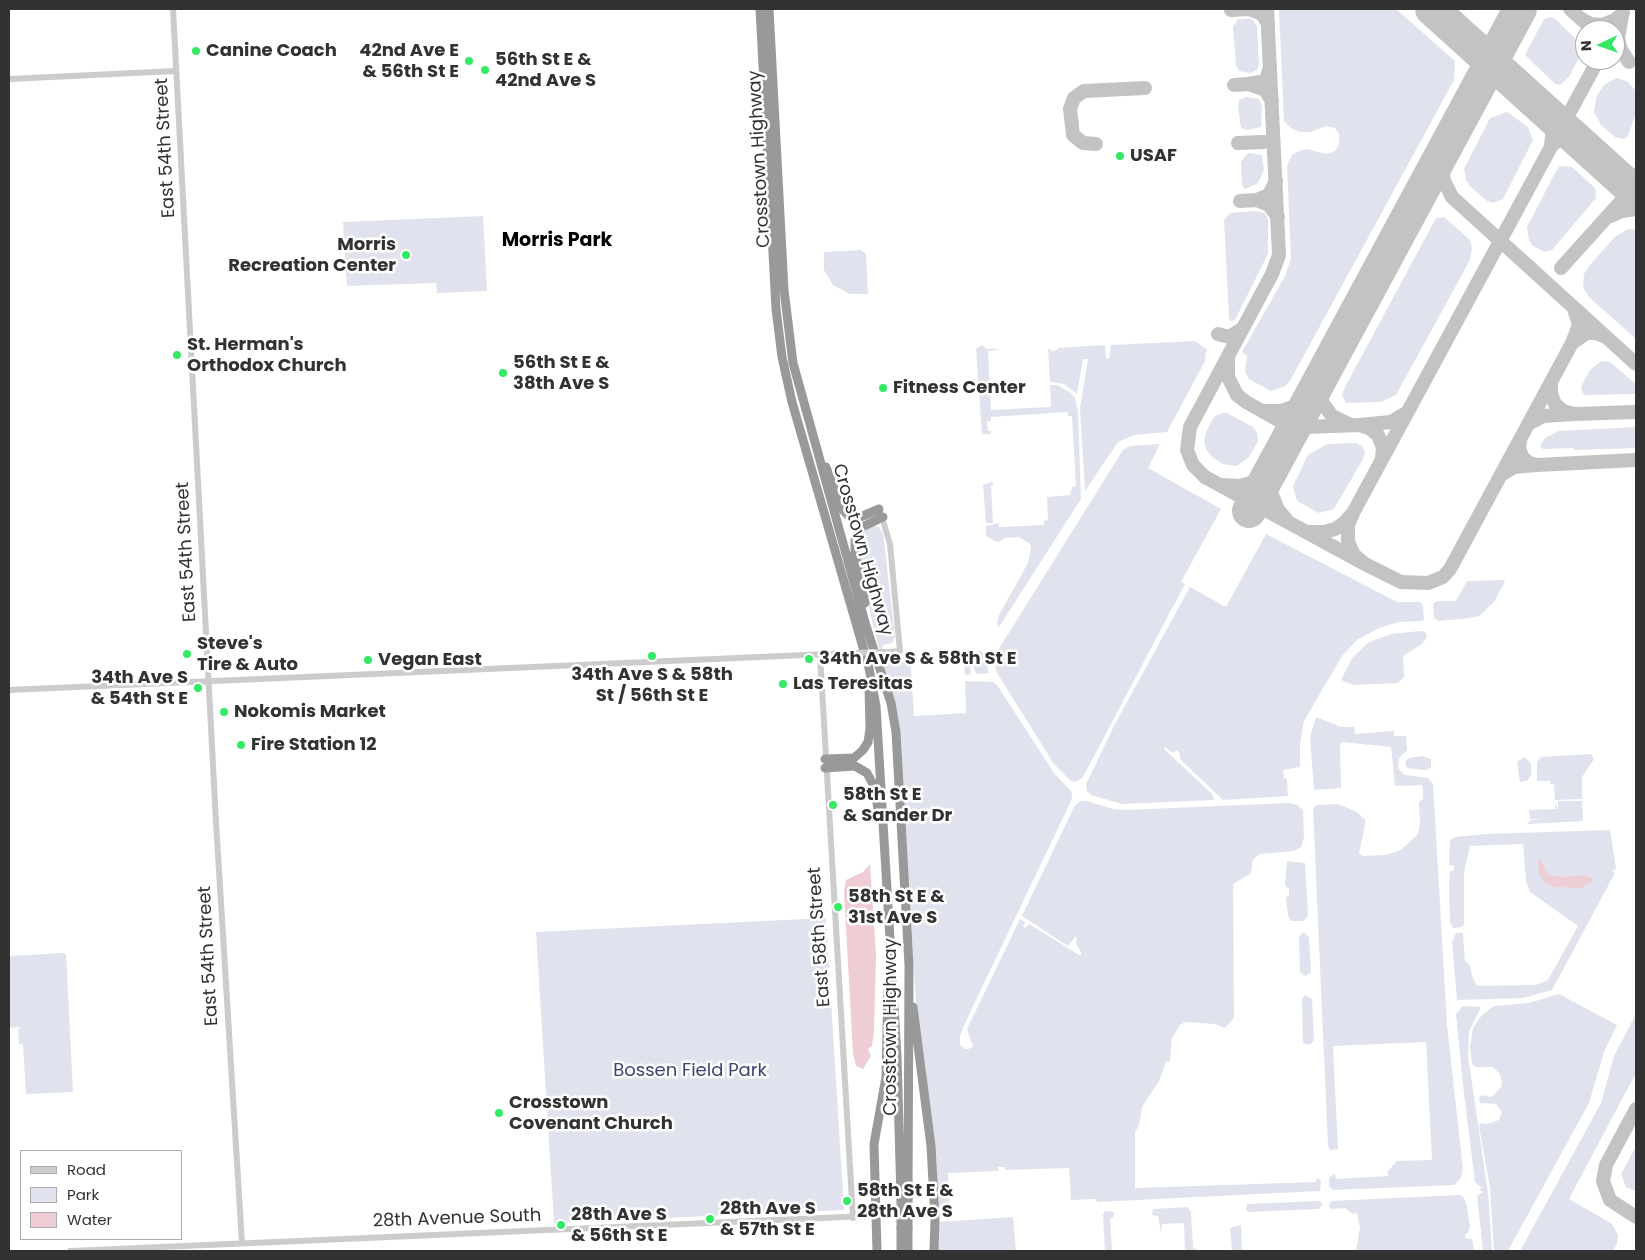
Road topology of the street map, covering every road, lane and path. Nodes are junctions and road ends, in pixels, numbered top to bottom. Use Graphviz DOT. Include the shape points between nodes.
graph roads {
  1 [pos="173,9"];
  2 [pos="760,9"];
  3 [pos="769,9"];
  4 [pos="176,71"];
  5 [pos="9,79"];
  6 [pos="800,397"];
  7 [pos="881,513"];
  8 [pos="866,626"];
  9 [pos="820,654"];
  10 [pos="869,668"];
  11 [pos="209,681"];
  12 [pos="9,690"];
  13 [pos="825,763"];
  14 [pos="886,874"];
  15 [pos="892,958"];
  16 [pos="909,965"];
  17 [pos="904,1199"];
  18 [pos="935,1213"];
  19 [pos="876,1216"];
  20 [pos="852,1218"];
  21 [pos="904,1228"];
  22 [pos="242,1243"];
  23 [pos="70,1251"];
  24 [pos="877,1251"];
  25 [pos="901,1251"];
  26 [pos="908,1251"];
  27 [pos="934,1251"];
  1 -- 4 [label="street, East 54th Street"];
  2 -- 10 [label="highway, Crosstown Highway" via="776,309 782,358"];
  3 -- 6 [label="highway, Crosstown Highway" via="784,290"];
  4 -- 5 [label="street"];
  4 -- 11 [label="street, East 54th Street"];
  6 -- 7 [label="highway" via="842,509 849,516 858,518"];
  6 -- 8 [label="highway, Crosstown Highway"];
  7 -- 8 [label="highway" via="862,527 855,540"];
  7 -- 9 [label="street, bridge" via="890,544 900,651"];
  8 -- 16 [label="highway, Crosstown Highway" via="891,703 896,732"];
  9 -- 11 [label="street"];
  9 -- 13 [label="street, East 58th Street"];
  10 -- 13 [label="highway" via="868,742 854,758"];
  10 -- 14 [label="highway, Crosstown Highway" via="880,744"];
  11 -- 12 [label="street"];
  11 -- 22 [label="street, East 54th Street"];
  13 -- 14 [label="highway" via="855,766 867,773 875,788"];
  13 -- 20 [label="street, East 58th Street"];
  14 -- 15 [label="highway, Crosstown Highway"];
  15 -- 17 [label="highway, Crosstown Highway"];
  15 -- 19 [label="highway" via="888,976 886,1077 874,1144"];
  16 -- 17 [label="highway, Crosstown Highway"];
  16 -- 18 [label="highway" via="931,1146"];
  17 -- 21 [label="highway, Crosstown Highway, bridge"];
  18 -- 19 [label="street, 28th Avenue South"];
  18 -- 27 [label="highway"];
  19 -- 20 [label="street, 28th Avenue South"];
  19 -- 24 [label="highway"];
  20 -- 22 [label="street, 28th Avenue South"];
  21 -- 25 [label="highway, Crosstown Highway"];
  21 -- 26 [label="highway, Crosstown Highway"];
  22 -- 23 [label="street, 28th Avenue South"];
}
